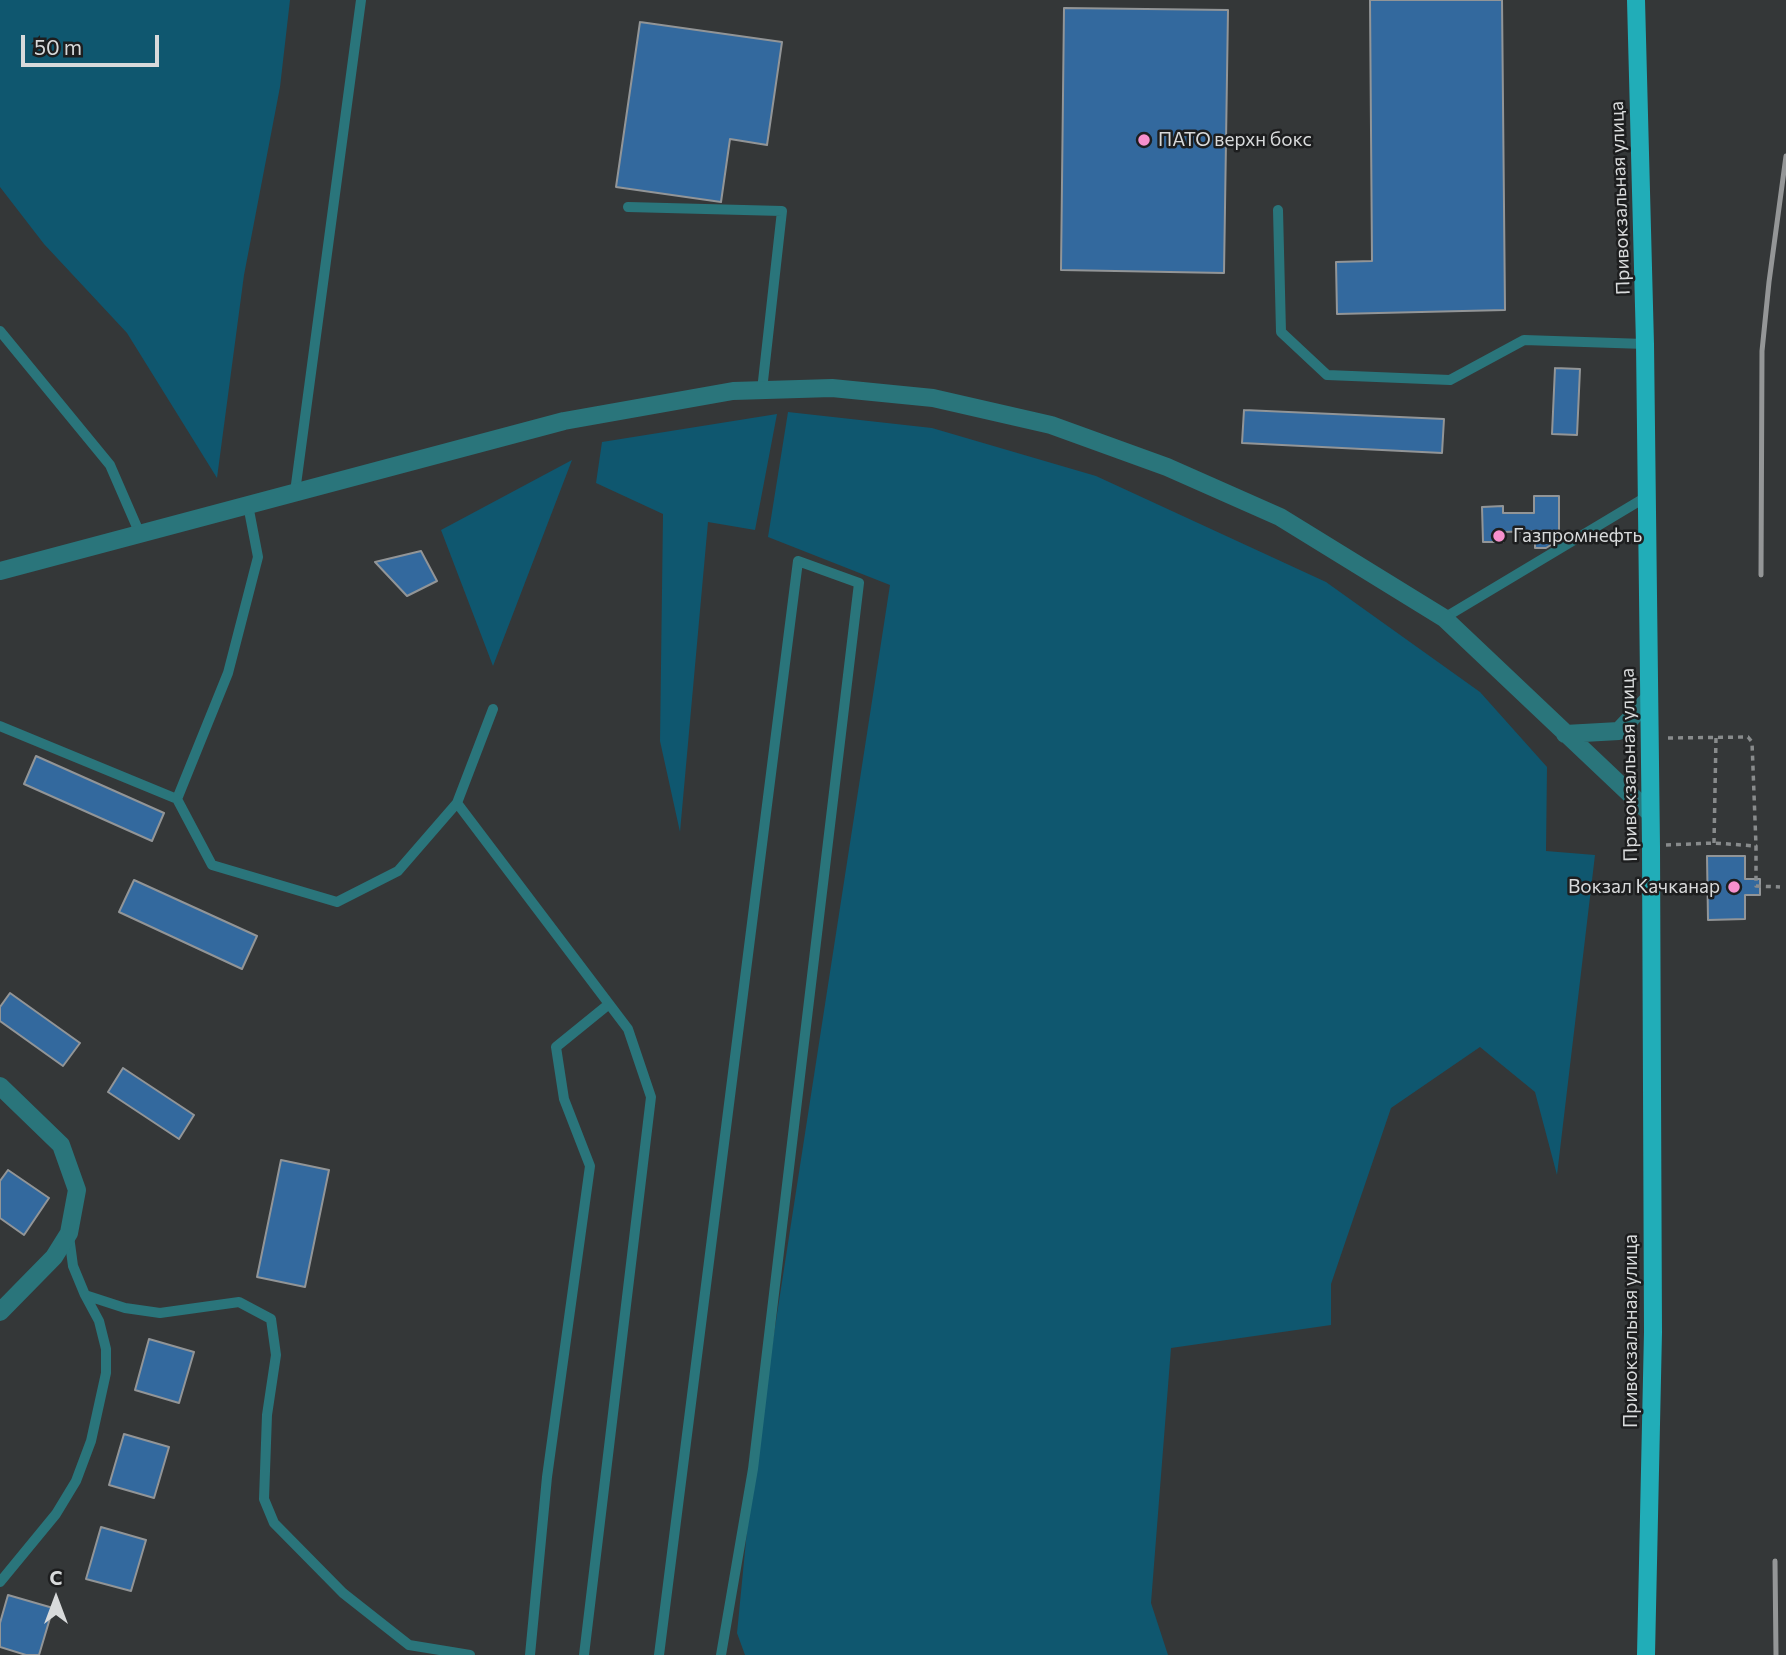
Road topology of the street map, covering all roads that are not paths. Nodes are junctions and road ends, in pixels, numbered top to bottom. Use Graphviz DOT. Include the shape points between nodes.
graph roads {
  1 [pos="362,0"];
  2 [pos="1636,0"];
  3 [pos="628,207"];
  4 [pos="1278,210"];
  5 [pos="0,331"];
  6 [pos="1645,344"];
  7 [pos="762,390"];
  8 [pos="295,492"];
  9 [pos="1646,497"];
  10 [pos="248,505"];
  11 [pos="141,534"];
  12 [pos="0,571"];
  13 [pos="1444,618"];
  14 [pos="1649,699"];
  15 [pos="493,709"];
  16 [pos="0,726"];
  17 [pos="1565,734"];
  18 [pos="177,799"];
  19 [pos="457,803"];
  20 [pos="1650,813"];
  21 [pos="609,1004"];
  22 [pos="0,1086"];
  23 [pos="69,1233"];
  24 [pos="85,1295"];
  25 [pos="0,1312"];
  26 [pos="0,1582"];
  27 [pos="409,1645"];
  28 [pos="419,1655"];
  29 [pos="470,1655"];
  30 [pos="530,1655"];
  31 [pos="584,1655"];
  32 [pos="659,1655"];
  33 [pos="721,1655"];
  34 [pos="1646,1655"];
  1 -- 8 [label="lane"];
  2 -- 6 [label="main road, Привокзальная улица"];
  3 -- 7 [label="lane" via="782,211"];
  4 -- 6 [label="lane" via="1281,332 1327,375 1450,380 1524,340"];
  5 -- 11 [label="lane" via="110,465"];
  6 -- 9 [label="main road, Привокзальная улица"];
  7 -- 8 [label="street" via="564,421"];
  7 -- 13 [label="street" via="832,388 933,398 1051,425 1167,467 1280,517"];
  8 -- 10 [label="street"];
  9 -- 13 [label="lane"];
  9 -- 14 [label="main road, Привокзальная улица"];
  10 -- 11 [label="street"];
  10 -- 18 [label="lane" via="258,557 228,673"];
  11 -- 12 [label="street"];
  13 -- 17 [label="street"];
  14 -- 17 [label="street" via="1619,731"];
  14 -- 20 [label="main road, Привокзальная улица"];
  15 -- 19 [label="lane"];
  16 -- 18 [label="lane"];
  17 -- 20 [label="street"];
  18 -- 19 [label="lane" via="212,864 337,902 398,871"];
  19 -- 21 [label="lane"];
  20 -- 34 [label="main road, Привокзальная улица" via="1653,1332"];
  21 -- 30 [label="lane" via="556,1047 564,1099 590,1166 547,1478"];
  21 -- 31 [label="lane" via="628,1029 651,1097"];
  22 -- 23 [label="street" via="61,1145 77,1190"];
  23 -- 24 [label="lane" via="73,1266"];
  23 -- 25 [label="street" via="54,1257"];
  24 -- 26 [label="lane" via="99,1321 106,1349 106,1373 91,1441 76,1480 55,1514"];
  24 -- 27 [label="lane" via="160,1313 239,1302 271,1319 276,1355 267,1415 264,1499 274,1522 343,1593"];
  27 -- 28 [label="lane"];
  27 -- 29 [label="lane"];
  32 -- 33 [label="lane" via="798,561 859,583 753,1469"];
}
